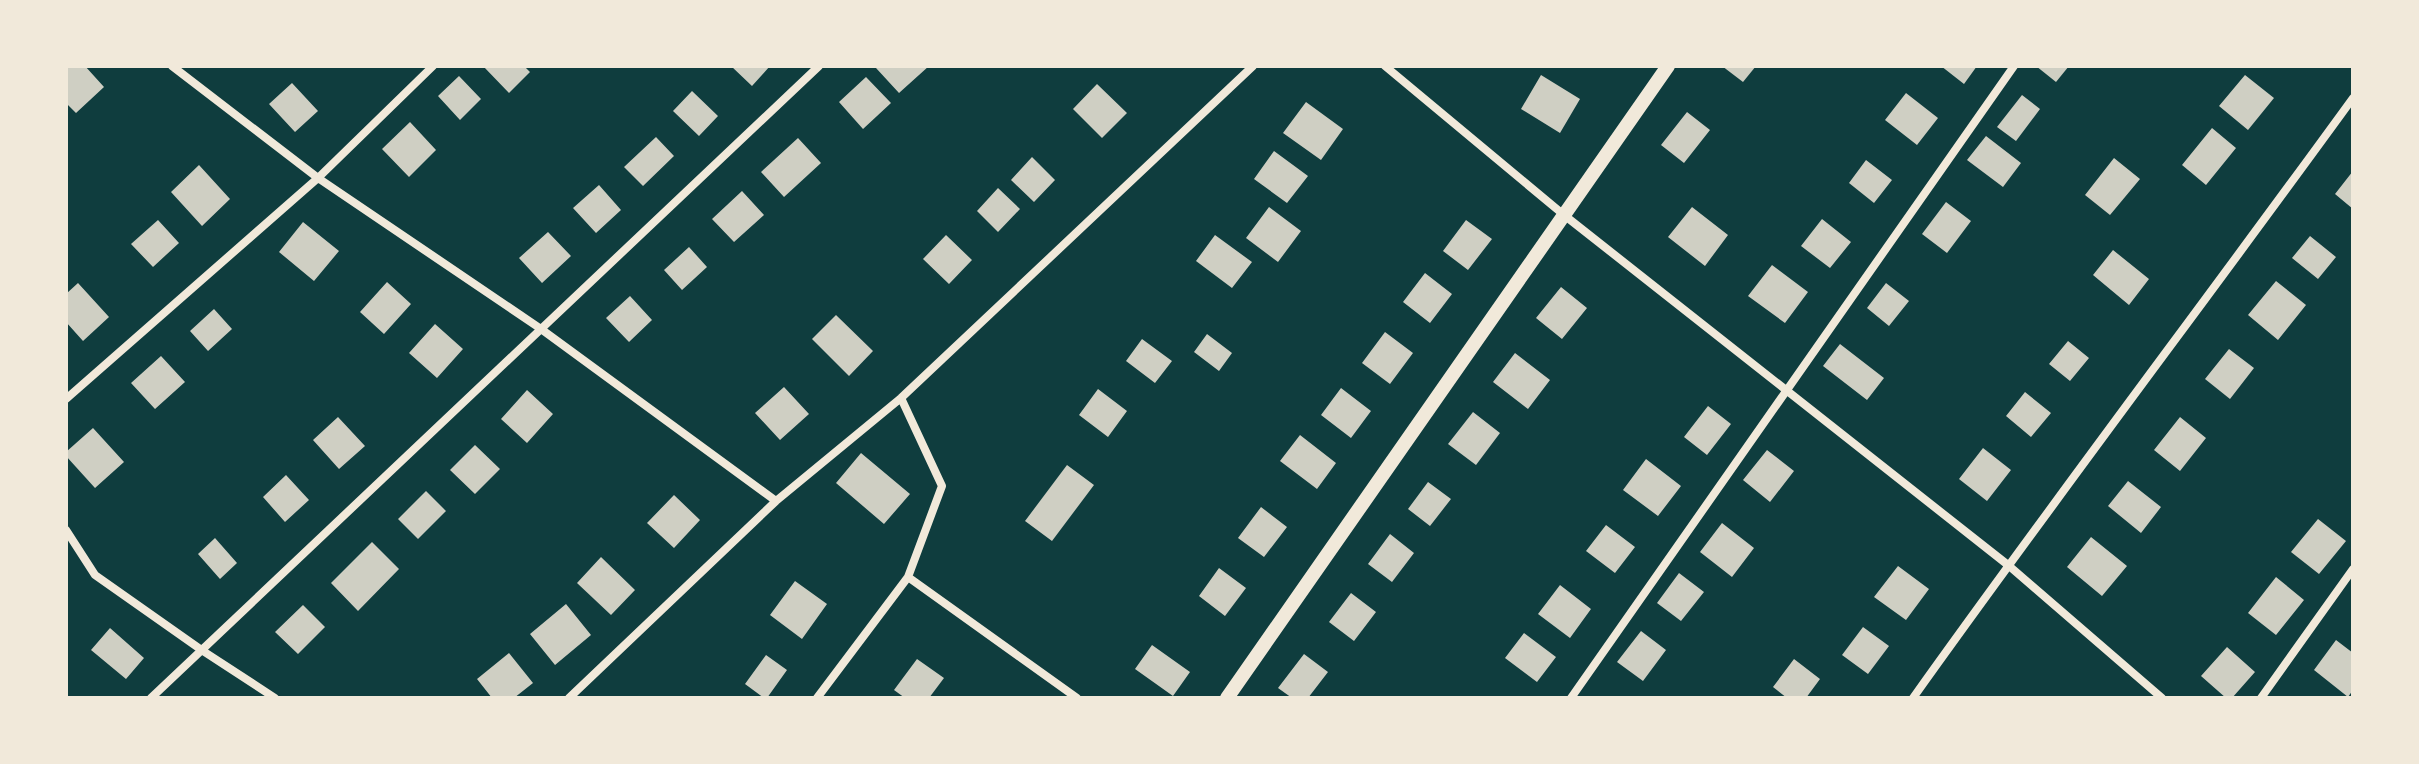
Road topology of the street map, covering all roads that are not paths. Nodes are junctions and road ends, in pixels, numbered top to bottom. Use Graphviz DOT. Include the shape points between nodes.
graph roads {
  1 [pos="172,66"];
  2 [pos="433,66"];
  3 [pos="819,66"];
  4 [pos="1253,66"];
  5 [pos="1385,66"];
  6 [pos="1668,66"];
  7 [pos="2014,66"];
  8 [pos="2353,98"];
  9 [pos="318,178"];
  10 [pos="1564,215"];
  11 [pos="541,329"];
  12 [pos="1785,391"];
  13 [pos="901,398"];
  14 [pos="66,399"];
  15 [pos="776,501"];
  16 [pos="66,530"];
  17 [pos="2008,565"];
  18 [pos="2353,569"];
  19 [pos="908,577"];
  20 [pos="203,651"];
  21 [pos="151,698"];
  22 [pos="275,698"];
  23 [pos="569,698"];
  24 [pos="817,698"];
  25 [pos="1077,698"];
  26 [pos="1227,698"];
  27 [pos="1571,698"];
  28 [pos="1913,698"];
  29 [pos="2162,698"];
  30 [pos="2261,698"];
  1 -- 9 [label="street"];
  2 -- 9 [label="street"];
  3 -- 11 [label="street"];
  4 -- 13 [label="street"];
  5 -- 10 [label="street"];
  6 -- 10 [label="street"];
  7 -- 12 [label="street"];
  8 -- 17 [label="street"];
  9 -- 11 [label="street"];
  9 -- 14 [label="street"];
  10 -- 12 [label="street"];
  10 -- 26 [label="street"];
  11 -- 15 [label="street"];
  11 -- 20 [label="street"];
  12 -- 17 [label="street"];
  12 -- 27 [label="street"];
  13 -- 15 [label="street"];
  13 -- 19 [label="street" via="942,486"];
  15 -- 23 [label="street"];
  16 -- 20 [label="street" via="95,575"];
  17 -- 28 [label="street"];
  17 -- 29 [label="street"];
  18 -- 30 [label="street"];
  19 -- 24 [label="street"];
  19 -- 25 [label="street"];
  20 -- 21 [label="street"];
  20 -- 22 [label="street"];
}
